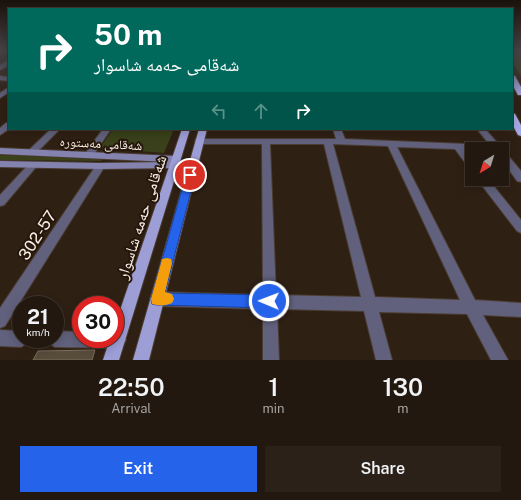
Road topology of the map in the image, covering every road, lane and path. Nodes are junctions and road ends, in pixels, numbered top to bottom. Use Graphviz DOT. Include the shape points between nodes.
graph roads {
  1 [pos="513,80"];
  2 [pos="521,93"];
  3 [pos="513,118"];
  4 [pos="8,126"];
  5 [pos="55,130"];
  6 [pos="106,130"];
  7 [pos="186,130"];
  8 [pos="203,130"];
  9 [pos="337,130"];
  10 [pos="482,130"];
  11 [pos="0,132"];
  12 [pos="521,133"];
  13 [pos="199,141"];
  14 [pos="328,141"];
  15 [pos="266,142"];
  16 [pos="342,142"];
  17 [pos="492,142"];
  18 [pos="391,143"];
  19 [pos="457,146"];
  20 [pos="465,147"];
  21 [pos="0,151"];
  22 [pos="32,152"];
  23 [pos="89,155"];
  24 [pos="465,157"];
  25 [pos="136,162"];
  26 [pos="175,162"];
  27 [pos="509,163"];
  28 [pos="0,164"];
  29 [pos="33,165"];
  30 [pos="100,166"];
  31 [pos="521,178"];
  32 [pos="488,186"];
  33 [pos="0,202"];
  34 [pos="521,228"];
  35 [pos="157,299"];
  36 [pos="269,301"];
  37 [pos="369,304"];
  38 [pos="471,306"];
  39 [pos="521,310"];
  40 [pos="0,321"];
  41 [pos="124,321"];
  42 [pos="0,338"];
  43 [pos="12,339"];
  44 [pos="115,348"];
  45 [pos="111,360"];
  46 [pos="141,360"];
  47 [pos="271,360"];
  48 [pos="384,360"];
  49 [pos="500,360"];
  1 -- 2 [label="highway"];
  3 -- 12 [label="highway"];
  4 -- 11 [label="street"];
  5 -- 22 [label="street"];
  6 -- 23 [label="street"];
  7 -- 26 [label="main road, شەقامی حەمە شاسوار"];
  8 -- 13 [label="main road"];
  9 -- 16 [label="street"];
  10 -- 17 [label="street"];
  13 -- 15 [label="street"];
  13 -- 35 [label="main road"];
  14 -- 15 [label="street"];
  14 -- 16 [label="street"];
  14 -- 37 [label="street"];
  15 -- 36 [label="street"];
  16 -- 18 [label="street"];
  18 -- 19 [label="street"];
  18 -- 38 [label="street"];
  19 -- 20 [label="street"];
  19 -- 24 [label="street"];
  21 -- 22 [label="main road, شەقامی مەستورە"];
  22 -- 23 [label="main road, شەقامی مەستورە"];
  23 -- 25 [label="main road, شەقامی مەستورە"];
  25 -- 26 [label="main road, شەقامی مەستورە"];
  25 -- 30 [label="main road, شەقامی مەستورە"];
  26 -- 41 [label="main road, شەقامی حەمە شاسوار"];
  27 -- 31 [label="street"];
  28 -- 29 [label="main road, شەقامی مەستورە"];
  29 -- 30 [label="main road, شەقامی مەستورە"];
  29 -- 33 [label="street"];
  30 -- 40 [label="street, 302-57"];
  32 -- 34 [label="street"];
  35 -- 36 [label="street"];
  35 -- 46 [label="main road"];
  36 -- 37 [label="street"];
  36 -- 47 [label="street"];
  37 -- 38 [label="street"];
  37 -- 48 [label="street"];
  38 -- 39 [label="street"];
  38 -- 49 [label="street"];
  42 -- 43 [label="street"];
  44 -- 45 [label="main road, شەقامی حەمە شاسوار"];
}
